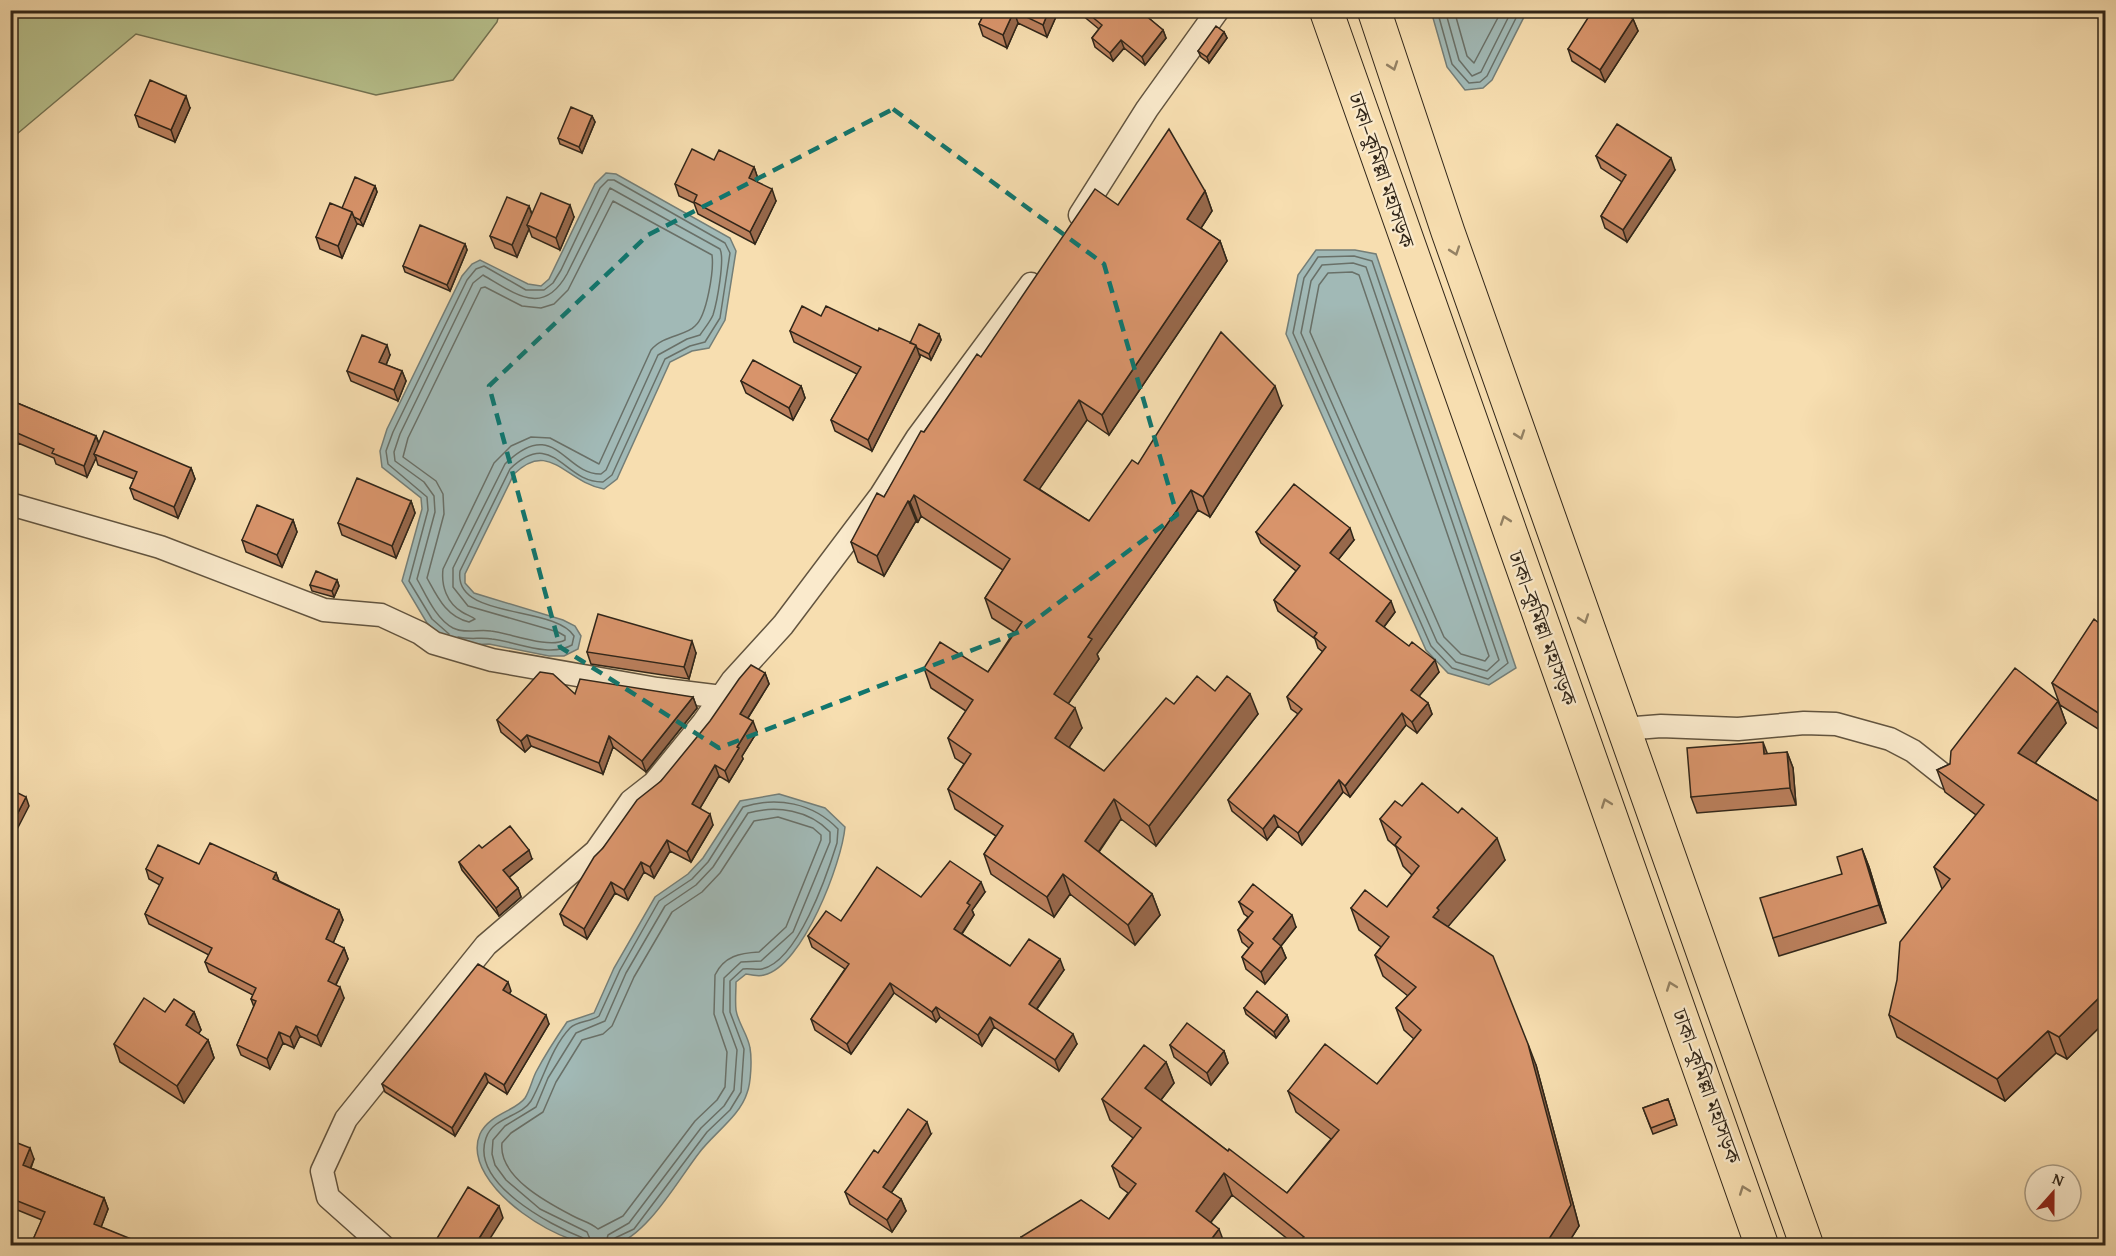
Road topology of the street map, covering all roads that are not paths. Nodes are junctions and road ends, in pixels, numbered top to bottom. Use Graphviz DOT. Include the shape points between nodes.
graph roads {
  1 [pos="1218,10"];
  2 [pos="1326,10"];
  3 [pos="1374,10"];
  4 [pos="1065,236"];
  5 [pos="1046,264"];
  6 [pos="10,504"];
  7 [pos="722,697"];
  8 [pos="1623,729"];
  9 [pos="1947,778"];
  10 [pos="383,1245"];
  11 [pos="1762,1245"];
  12 [pos="1808,1245"];
  1 -- 4 [label="street" via="1147,109"];
  11 -- 2 [label="highway, ঢাকা–কুমিল্লা মহাসড়ক, one-way"];
  3 -- 8 [label="highway, ঢাকা–কুমিল্লা মহাসড়ক, one-way"];
  5 -- 7 [label="street" via="917,438 881,495 783,625"];
  6 -- 7 [label="street" via="160,547 324,610 381,615 434,643 492,660"];
  7 -- 10 [label="street" via="654,783 631,801 596,851 486,945 346,1119 322,1171 324,1186 328,1197"];
  8 -- 9 [label="street" via="1836,724 1890,739 1913,751"];
  8 -- 12 [label="highway, ঢাকা–কুমিল্লা মহাসড়ক"];
}
